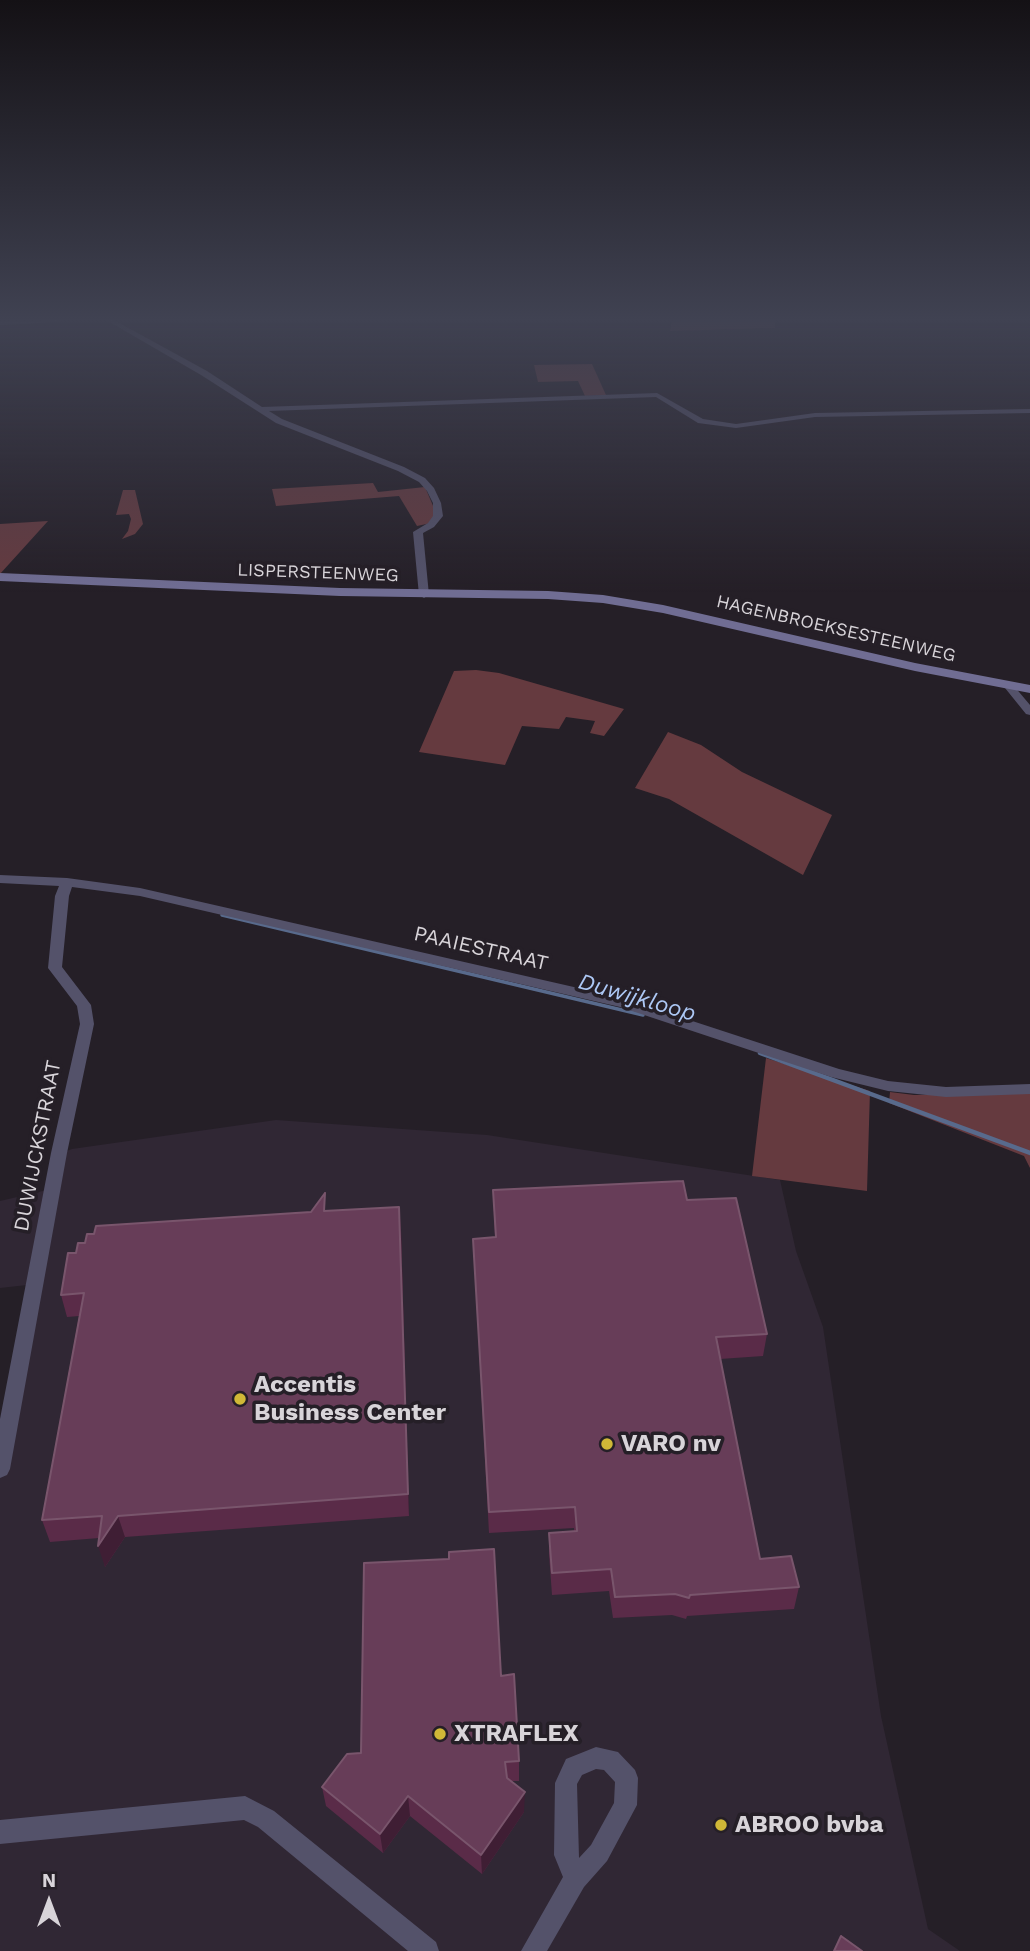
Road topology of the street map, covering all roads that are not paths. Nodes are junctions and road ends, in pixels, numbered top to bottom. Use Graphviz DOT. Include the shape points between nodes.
graph roads {
  1 [pos="265,411"];
  2 [pos="684,411"];
  3 [pos="1027,411"];
  4 [pos="0,577"];
  5 [pos="424,595"];
  6 [pos="634,604"];
  7 [pos="1010,688"];
  8 [pos="1030,690"];
  9 [pos="1030,712"];
  10 [pos="0,878"];
  11 [pos="67,882"];
  12 [pos="1030,1090"];
  13 [pos="0,1469"];
  14 [pos="0,1832"];
  15 [pos="576,1879"];
  16 [pos="427,1951"];
  17 [pos="533,1951"];
  1 -- 5 [label="street" via="301,432 401,468 431,490 438,516 418,532"];
  2 -- 3 [label="street" via="701,421 736,426 815,415"];
  4 -- 5 [label="street, LISPERSTEENWEG"];
  5 -- 6 [label="street, LISPERSTEENWEG" via="548,595"];
  6 -- 7 [label="street, HAGENBROEKSESTEENWEG"];
  7 -- 8 [label="street, HAGENBROEKSESTEENWEG"];
  7 -- 9 [label="street"];
  10 -- 11 [label="street, PAAIESTRAAT"];
  11 -- 12 [label="street, PAAIESTRAAT" via="140,892 622,1003 863,1081 936,1091"];
  11 -- 13 [label="street, DUWIJCKSTRAAT" via="55,968 88,1016"];
  14 -- 16 [label="street" via="244,1808 266,1819"];
  15 -- 15 [label="street" via="599,1853 625,1805 627,1778 610,1760 596,1758 574,1767 566,1783 566,1855"];
  15 -- 17 [label="street"];
}
